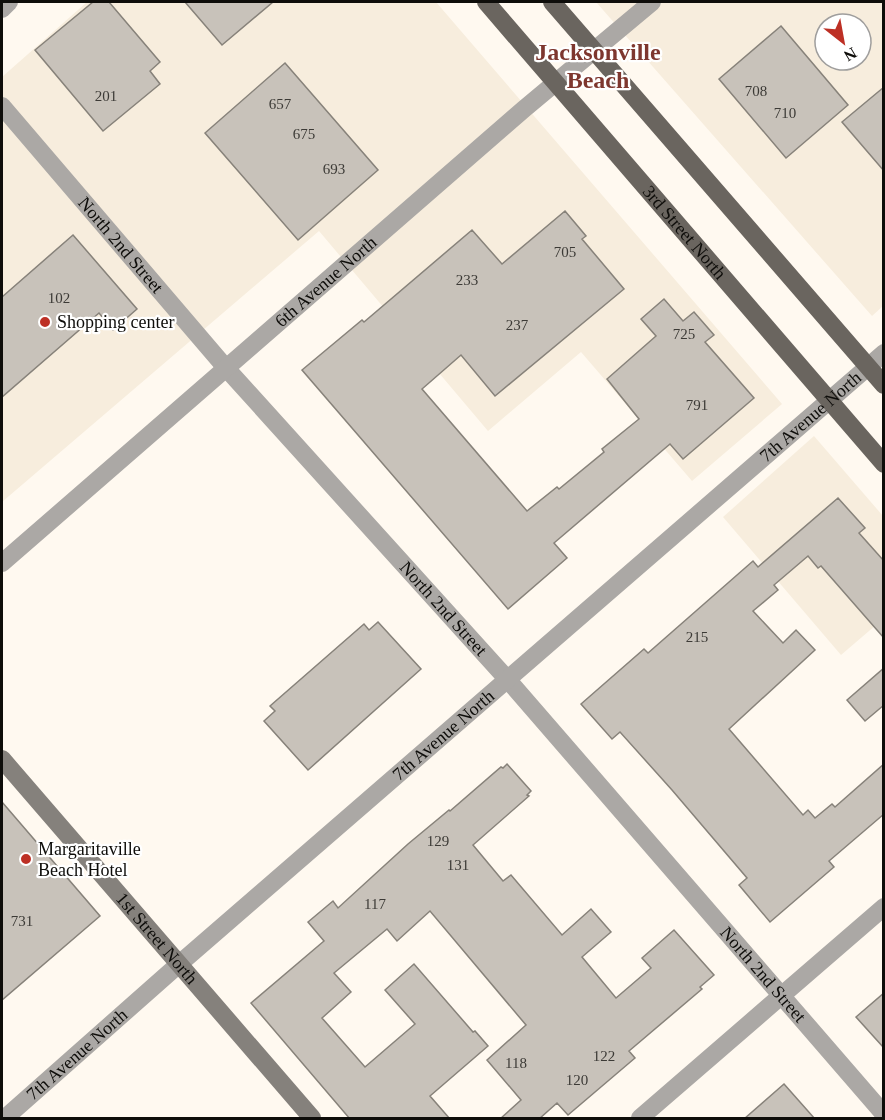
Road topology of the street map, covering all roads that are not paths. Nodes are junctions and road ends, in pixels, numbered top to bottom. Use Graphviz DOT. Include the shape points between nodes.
graph roads {
  1 [pos="9,2"];
  2 [pos="486,2"];
  3 [pos="552,2"];
  4 [pos="652,2"];
  5 [pos="2,9"];
  6 [pos="595,51"];
  7 [pos="556,81"];
  8 [pos="2,106"];
  9 [pos="884,353"];
  10 [pos="867,366"];
  11 [pos="226,368"];
  12 [pos="884,385"];
  13 [pos="829,400"];
  14 [pos="884,464"];
  15 [pos="2,563"];
  16 [pos="508,680"];
  17 [pos="2,759"];
  18 [pos="884,906"];
  19 [pos="178,965"];
  20 [pos="782,997"];
  21 [pos="884,1114"];
  22 [pos="5,1119"];
  23 [pos="312,1119"];
  24 [pos="640,1119"];
  1 -- 5 [label="street"];
  2 -- 7 [label="main road, 3rd Street North"];
  3 -- 6 [label="main road"];
  4 -- 6 [label="street, 6th Avenue North"];
  6 -- 7 [label="street, 6th Avenue North"];
  6 -- 10 [label="main road"];
  7 -- 11 [label="street, 6th Avenue North"];
  7 -- 13 [label="main road, 3rd Street North"];
  8 -- 11 [label="street, North 2nd Street"];
  9 -- 10 [label="street, 7th Avenue North"];
  10 -- 12 [label="main road"];
  10 -- 13 [label="street, 7th Avenue North"];
  11 -- 15 [label="street, 6th Avenue North"];
  11 -- 16 [label="street, North 2nd Street"];
  13 -- 14 [label="main road, 3rd Street North"];
  13 -- 16 [label="street, 7th Avenue North"];
  16 -- 19 [label="street, 7th Avenue North"];
  16 -- 20 [label="street, North 2nd Street"];
  17 -- 19 [label="street, 1st Street North"];
  18 -- 20 [label="street"];
  19 -- 22 [label="street, 7th Avenue North"];
  19 -- 23 [label="street, 1st Street North"];
  20 -- 21 [label="street, North 2nd Street"];
  20 -- 24 [label="street"];
}
